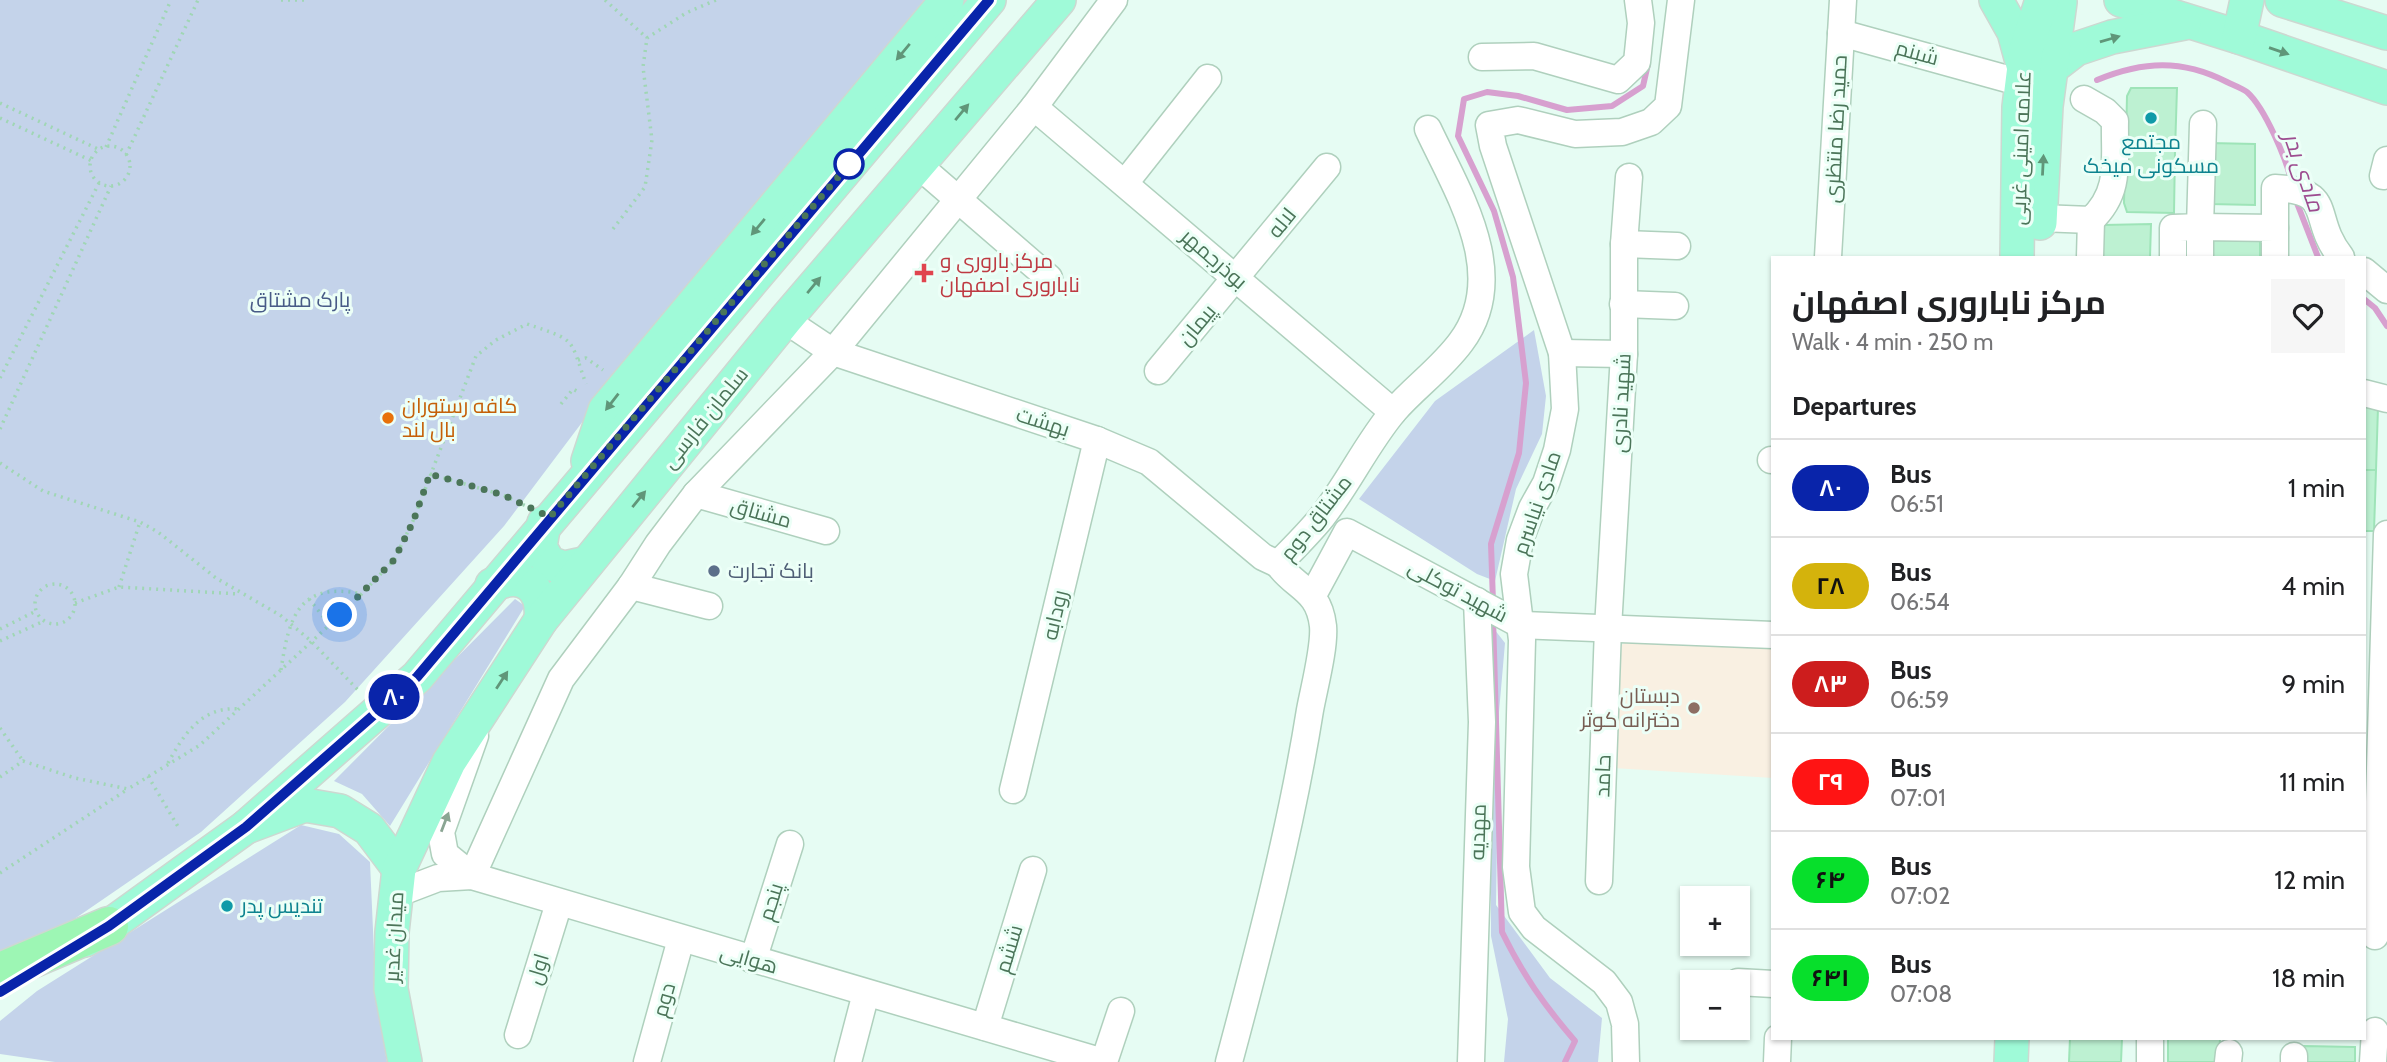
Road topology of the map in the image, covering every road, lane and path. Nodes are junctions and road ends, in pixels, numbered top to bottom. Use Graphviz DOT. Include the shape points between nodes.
graph roads {
  1 [pos="171,0"];
  2 [pos="198,0"];
  3 [pos="281,0"];
  4 [pos="306,0"];
  5 [pos="604,0"];
  6 [pos="716,0"];
  7 [pos="947,0"];
  8 [pos="989,0"];
  9 [pos="1059,0"];
  10 [pos="1114,0"];
  11 [pos="1638,0"];
  12 [pos="1681,0"];
  13 [pos="1843,0"];
  14 [pos="1996,0"];
  15 [pos="2042,0"];
  16 [pos="2060,0"];
  17 [pos="2121,0"];
  18 [pos="2247,0"];
  19 [pos="2282,0"];
  20 [pos="2190,22"];
  21 [pos="1841,33"];
  22 [pos="2387,33"];
  23 [pos="2239,37"];
  24 [pos="646,38"];
  25 [pos="1482,57"];
  26 [pos="2022,73"];
  27 [pos="1208,78"];
  28 [pos="2387,88"];
  29 [pos="2084,99"];
  30 [pos="0,103"];
  31 [pos="1034,107"];
  32 [pos="0,118"];
  33 [pos="2203,124"];
  34 [pos="1428,129"];
  35 [pos="106,147"];
  36 [pos="98,149"];
  37 [pos="126,155"];
  38 [pos="92,161"];
  39 [pos="917,164"];
  40 [pos="1326,167"];
  41 [pos="1629,177"];
  42 [pos="99,183"];
  43 [pos="1125,183"];
  44 [pos="111,186"];
  45 [pos="957,199"];
  46 [pos="2040,218"];
  47 [pos="2091,220"];
  48 [pos="2200,227"];
  49 [pos="2274,228"];
  50 [pos="613,229"];
  51 [pos="1624,244"];
  52 [pos="1677,246"];
  53 [pos="1828,256"];
  54 [pos="2017,256"];
  55 [pos="2039,256"];
  56 [pos="2090,256"];
  57 [pos="2173,256"];
  58 [pos="2200,256"];
  59 [pos="2275,256"];
  60 [pos="2340,256"];
  61 [pos="2366,273"];
  62 [pos="1049,278"];
  63 [pos="1237,278"];
  64 [pos="2387,290"];
  65 [pos="1623,304"];
  66 [pos="1675,306"];
  67 [pos="785,320"];
  68 [pos="833,352"];
  69 [pos="1562,353"];
  70 [pos="1624,354"];
  71 [pos="578,360"];
  72 [pos="601,368"];
  73 [pos="1158,371"];
  74 [pos="0,378"];
  75 [pos="586,384"];
  76 [pos="580,393"];
  77 [pos="2366,394"];
  78 [pos="2387,399"];
  79 [pos="561,404"];
  80 [pos="1393,412"];
  81 [pos="0,429"];
  82 [pos="1097,440"];
  83 [pos="0,463"];
  84 [pos="430,474"];
  85 [pos="581,480"];
  86 [pos="696,494"];
  87 [pos="547,520"];
  88 [pos="140,522"];
  89 [pos="826,531"];
  90 [pos="2387,534"];
  91 [pos="587,563"];
  92 [pos="1278,564"];
  93 [pos="492,585"];
  94 [pos="631,586"];
  95 [pos="119,587"];
  96 [pos="241,594"];
  97 [pos="362,594"];
  98 [pos="1313,595"];
  99 [pos="309,599"];
  100 [pos="1477,601"];
  101 [pos="75,603"];
  102 [pos="709,606"];
  103 [pos="36,611"];
  104 [pos="541,620"];
  105 [pos="44,621"];
  106 [pos="292,624"];
  107 [pos="329,624"];
  108 [pos="1521,625"];
  109 [pos="1608,628"];
  110 [pos="0,629"];
  111 [pos="1771,635"];
  112 [pos="311,640"];
  113 [pos="0,641"];
  114 [pos="281,670"];
  115 [pos="2379,671"];
  116 [pos="359,691"];
  117 [pos="240,709"];
  118 [pos="482,710"];
  119 [pos="0,728"];
  120 [pos="23,761"];
  121 [pos="167,765"];
  122 [pos="148,776"];
  123 [pos="0,777"];
  124 [pos="128,789"];
  125 [pos="1013,790"];
  126 [pos="246,827"];
  127 [pos="180,830"];
  128 [pos="790,844"];
  129 [pos="1033,870"];
  130 [pos="0,873"];
  131 [pos="472,876"];
  132 [pos="397,881"];
  133 [pos="1599,881"];
  134 [pos="559,903"];
  135 [pos="109,926"];
  136 [pos="2375,936"];
  137 [pos="681,939"];
  138 [pos="753,960"];
  139 [pos="0,972"];
  140 [pos="1750,983"];
  141 [pos="1771,984"];
  142 [pos="0,992"];
  143 [pos="866,993"];
  144 [pos="1121,1011"];
  145 [pos="985,1027"];
  146 [pos="2375,1031"];
  147 [pos="518,1035"];
  148 [pos="1777,1040"];
  149 [pos="1996,1040"];
  150 [pos="2012,1040"];
  151 [pos="1048,1054"];
  152 [pos="407,1056"];
  153 [pos="647,1062"];
  154 [pos="848,1062"];
  155 [pos="1103,1062"];
  156 [pos="1229,1062"];
  157 [pos="1471,1062"];
  158 [pos="1626,1062"];
  159 [pos="1777,1062"];
  160 [pos="1995,1062"];
  161 [pos="2011,1062"];
  162 [pos="2374,1062"];
  1 -- 35 [label="path"];
  2 -- 37 [label="path"];
  3 -- 4 [label="path"];
  5 -- 24 [label="path"];
  6 -- 24 [label="path"];
  7 -- 85 [label="main road, one-way" via="606,410"];
  8 -- 85 [label="main road"];
  39 -- 9 [label="main road, سلمان فارسی, one-way"];
  10 -- 31 [label="street"];
  11 -- 25 [label="street" via="1637,62 1618,79 1534,57"];
  12 -- 69 [label="street, مادی نیاسرم" via="1668,106 1651,122 1622,132 1575,134 1518,121 1489,125"];
  13 -- 21 [label="street, حمید رضا منتظری"];
  14 -- 26 [label="main road" via="2014,32"];
  15 -- 26 [label="main road, علامه امینی غربی"];
  16 -- 26 [label="main road, علامه امینی غربی"];
  17 -- 20 [label="main road"];
  18 -- 23 [label="main road"];
  19 -- 22 [label="main road"];
  20 -- 23 [label="main road"];
  26 -- 20 [label="main road, one-way" via="2076,49"];
  21 -- 26 [label="street, شبنم"];
  21 -- 53 [label="street, حمید رضا منتظری"];
  23 -- 28 [label="main road, one-way"];
  24 -- 50 [label="path" via="643,67 652,139 645,187"];
  46 -- 26 [label="main road, علامه امینی غربی, one-way"];
  26 -- 54 [label="main road, علامه امینی غربی"];
  27 -- 43 [label="street"];
  29 -- 47 [label="street" via="2115,121 2113,192"];
  30 -- 36 [label="path"];
  31 -- 43 [label="street, بوذرجمهر"];
  31 -- 45 [label="street"];
  32 -- 38 [label="path"];
  33 -- 48 [label="street"];
  34 -- 80 [label="street, مشتاق دوم" via="1469,217 1483,286 1478,316 1460,343"];
  35 -- 36 [label="path"];
  35 -- 37 [label="path"];
  36 -- 38 [label="path"];
  37 -- 44 [label="path" via="130,164 127,177"];
  38 -- 42 [label="path" via="92,173"];
  39 -- 45 [label="street"];
  67 -- 39 [label="main road, سلمان فارسی, one-way"];
  40 -- 63 [label="street, لاله"];
  41 -- 51 [label="street, شهید نادری"];
  42 -- 44 [label="path"];
  42 -- 74 [label="path"];
  43 -- 63 [label="street, بوذرجمهر"];
  44 -- 81 [label="path"];
  45 -- 62 [label="street"];
  45 -- 68 [label="street"];
  46 -- 47 [label="street"];
  46 -- 55 [label="main road, علامه امینی غربی"];
  47 -- 56 [label="street"];
  48 -- 49 [label="street"];
  48 -- 57 [label="street" via="2173,228"];
  48 -- 58 [label="street"];
  49 -- 59 [label="street"];
  49 -- 60 [label="street" via="2287,188 2317,200 2330,244"];
  51 -- 52 [label="street"];
  51 -- 65 [label="street, شهید نادری"];
  61 -- 64 [label="street"];
  63 -- 73 [label="street, پیمان"];
  63 -- 80 [label="street, بوذرجمهر"];
  65 -- 66 [label="street"];
  65 -- 70 [label="street, شهید نادری"];
  67 -- 68 [label="street, بهشت"];
  91 -- 67 [label="main road, سلمان فارسی, one-way"];
  68 -- 82 [label="street, بهشت"];
  68 -- 86 [label="street"];
  69 -- 70 [label="street"];
  69 -- 108 [label="street, مادی نیاسرم" via="1565,409 1557,450 1520,540 1514,574"];
  70 -- 109 [label="street, شهید نادری"];
  71 -- 72 [label="path" via="586,358"];
  71 -- 75 [label="path"];
  71 -- 84 [label="path" via="574,345 565,337 527,324 496,340 476,356"];
  76 -- 79 [label="path" via="573,389"];
  77 -- 78 [label="street"];
  80 -- 92 [label="street, مشتاق دوم" via="1322,517"];
  82 -- 92 [label="street, بهشت" via="1149,461 1263,557"];
  82 -- 125 [label="street, رودابه"];
  83 -- 88 [label="path" via="43,491"];
  84 -- 87 [label="path" via="503,495"];
  84 -- 97 [label="path" via="394,560"];
  85 -- 87 [label="main road"];
  86 -- 89 [label="street, مشتاق"];
  86 -- 94 [label="street"];
  87 -- 91 [label="main road" via="541,547 549,563 564,568"];
  87 -- 93 [label="main road"];
  88 -- 95 [label="path"];
  88 -- 96 [label="path"];
  90 -- 115 [label="street"];
  91 -- 104 [label="main road, سلمان فارسی"];
  92 -- 98 [label="street, مشتاق دوم"];
  93 -- 104 [label="main road" via="506,579 522,580 536,589 542,604"];
  93 -- 126 [label="main road" via="417,677"];
  94 -- 102 [label="street"];
  94 -- 131 [label="street" via="562,680"];
  95 -- 96 [label="path"];
  95 -- 101 [label="path"];
  96 -- 106 [label="path"];
  97 -- 99 [label="path" via="337,589"];
  97 -- 107 [label="path"];
  98 -- 100 [label="street, شهید توکلی" via="1347,532"];
  98 -- 156 [label="street" via="1323,626 1305,742"];
  99 -- 106 [label="path"];
  99 -- 107 [label="path"];
  100 -- 108 [label="street, شهید توکلی"];
  100 -- 157 [label="street, مهدیه" via="1482,722"];
  101 -- 103 [label="path" via="63,586 50,585 39,593"];
  101 -- 105 [label="path" via="67,620 56,624"];
  103 -- 105 [label="path"];
  103 -- 110 [label="path"];
  118 -- 104 [label="main road, سلمان فارسی, one-way"];
  105 -- 113 [label="path"];
  106 -- 112 [label="path"];
  106 -- 114 [label="path"];
  107 -- 112 [label="path"];
  108 -- 109 [label="street, شهید توکلی"];
  108 -- 158 [label="street, مادی نیاسرم" via="1516,867 1522,912 1534,928 1604,982 1619,1002"];
  109 -- 111 [label="street, شهید توکلی"];
  109 -- 133 [label="street, حامد"];
  112 -- 114 [label="path"];
  112 -- 116 [label="path"];
  114 -- 117 [label="path"];
  115 -- 136 [label="street"];
  117 -- 121 [label="path" via="200,745"];
  117 -- 121 [label="path" via="224,708 198,720 181,738"];
  131 -- 118 [label="street, one-way" via="445,854 441,832"];
  118 -- 132 [label="main road, سلمان فارسی" via="449,762"];
  119 -- 120 [label="path"];
  120 -- 123 [label="path"];
  120 -- 124 [label="path"];
  121 -- 122 [label="path"];
  122 -- 124 [label="path"];
  122 -- 127 [label="path"];
  124 -- 130 [label="path"];
  126 -- 132 [label="main road, میدان غدیر" via="305,805 340,811 369,829"];
  126 -- 135 [label="main road, میدان غدیر"];
  128 -- 138 [label="street, پنجم"];
  129 -- 145 [label="street, ششم"];
  131 -- 132 [label="street, هوایی"];
  131 -- 134 [label="street, هوایی"];
  132 -- 152 [label="main road, میدان غدیر" via="391,989"];
  134 -- 137 [label="street, هوایی"];
  134 -- 147 [label="street, اول"];
  135 -- 139 [label="highway"];
  135 -- 142 [label="main road, میدان غدیر"];
  137 -- 138 [label="street, هوایی"];
  137 -- 153 [label="street, دوم"];
  138 -- 143 [label="street, هوایی"];
  140 -- 141 [label="street"];
  143 -- 145 [label="street, هوایی"];
  143 -- 154 [label="street"];
  144 -- 155 [label="street, هوایی"];
  145 -- 151 [label="street, هوایی"];
  146 -- 162 [label="street"];
  148 -- 159 [label="street"];
  149 -- 160 [label="main road"];
  150 -- 161 [label="main road"];
  151 -- 155 [label="street, هوایی"];
}
